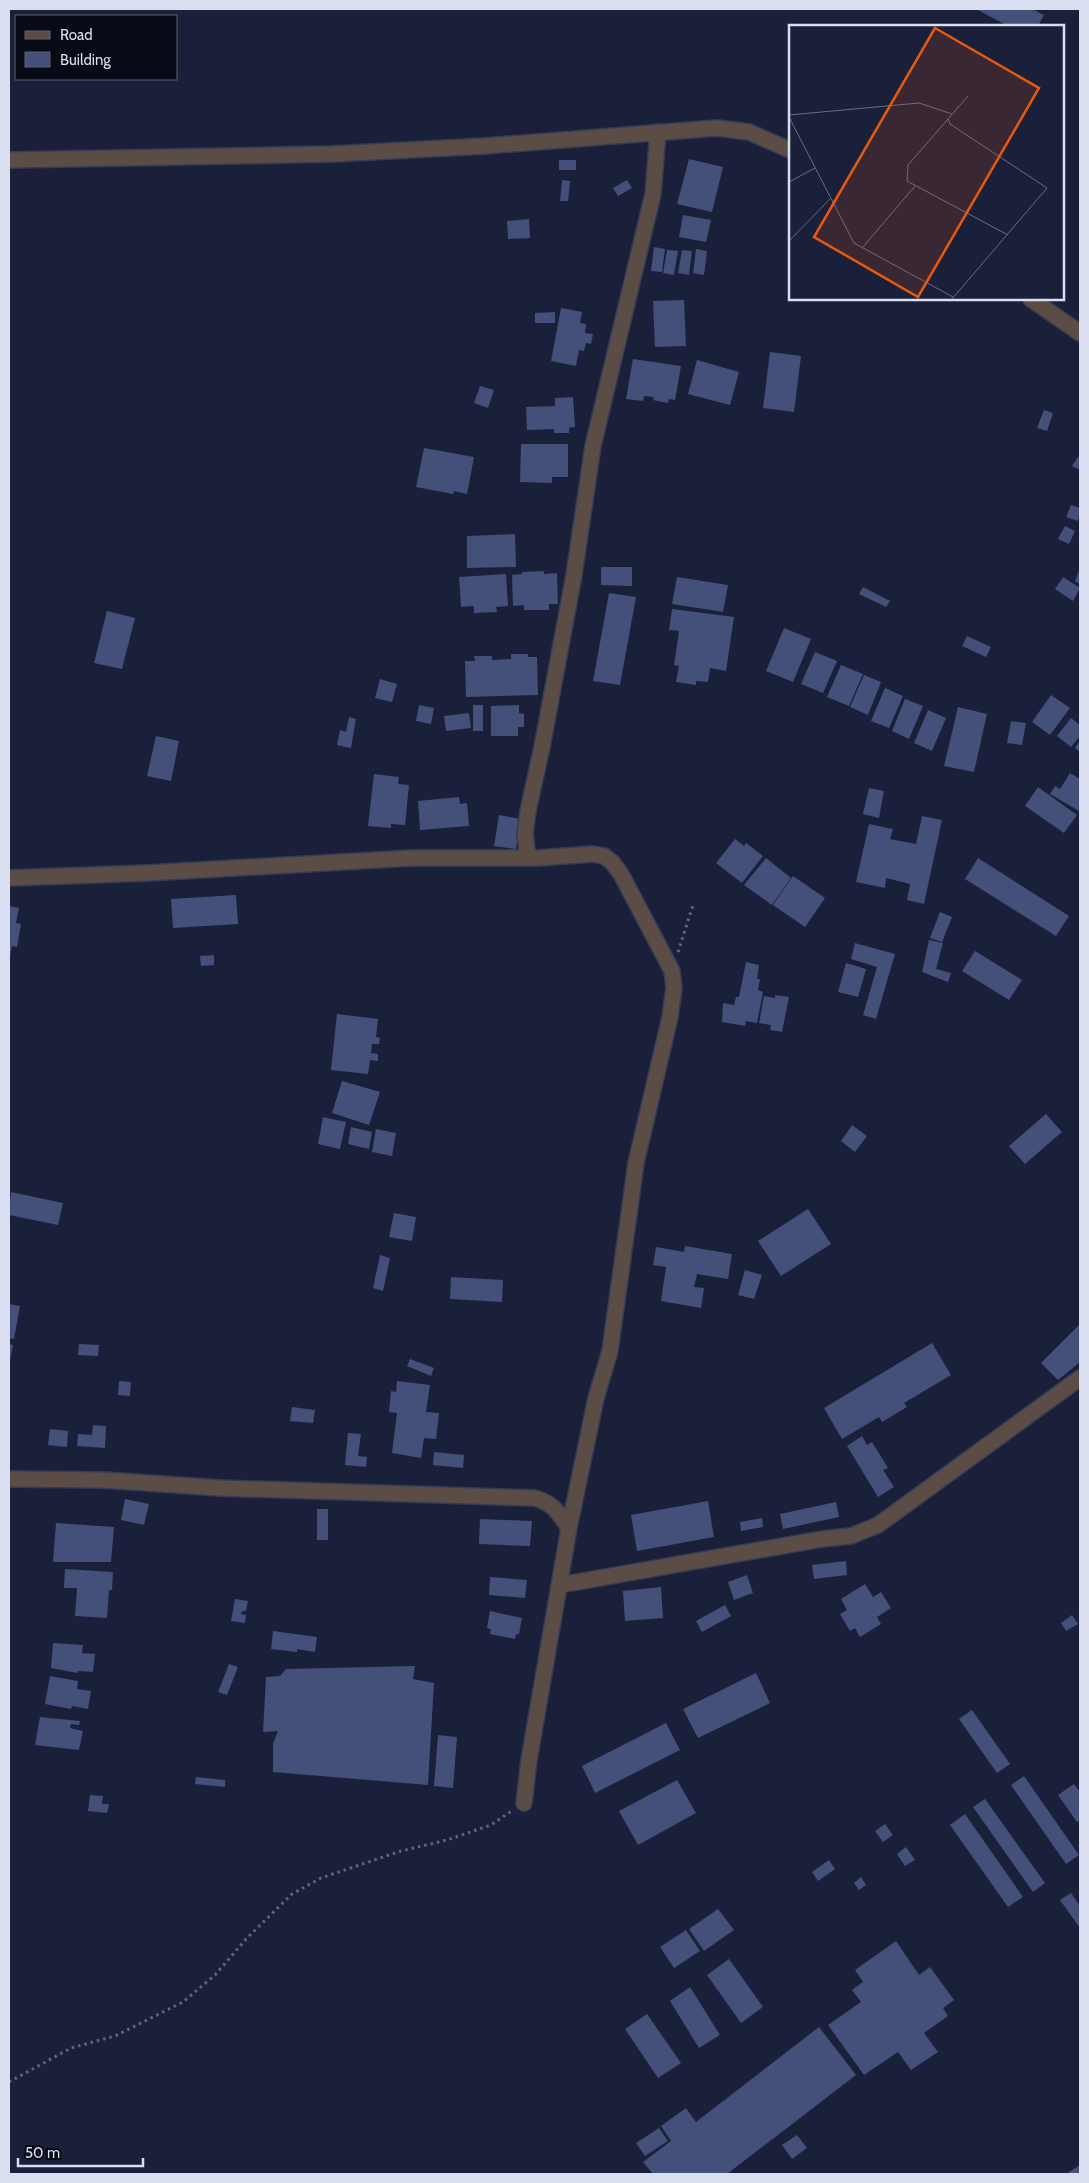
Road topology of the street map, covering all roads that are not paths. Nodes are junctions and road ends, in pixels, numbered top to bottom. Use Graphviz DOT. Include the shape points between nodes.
graph roads {
  1 [pos="658,132"];
  2 [pos="789,150"];
  3 [pos="9,160"];
  4 [pos="1032,300"];
  5 [pos="1080,333"];
  6 [pos="528,858"];
  7 [pos="9,878"];
  8 [pos="1080,1378"];
  9 [pos="9,1479"];
  10 [pos="569,1528"];
  11 [pos="560,1585"];
  12 [pos="524,1803"];
  1 -- 2 [label="street" via="717,128 748,132"];
  1 -- 3 [label="street" via="332,154"];
  1 -- 6 [label="street" via="653,194 593,446 574,575 528,811 525,834"];
  4 -- 5 [label="street"];
  6 -- 7 [label="street" via="411,858"];
  6 -- 10 [label="street" via="593,854 612,862 672,971 674,988 636,1163 610,1351"];
  8 -- 11 [label="street" via="878,1525 851,1536"];
  9 -- 10 [label="street" via="535,1498 548,1502"];
  10 -- 11 [label="street"];
  11 -- 12 [label="street"];
}
